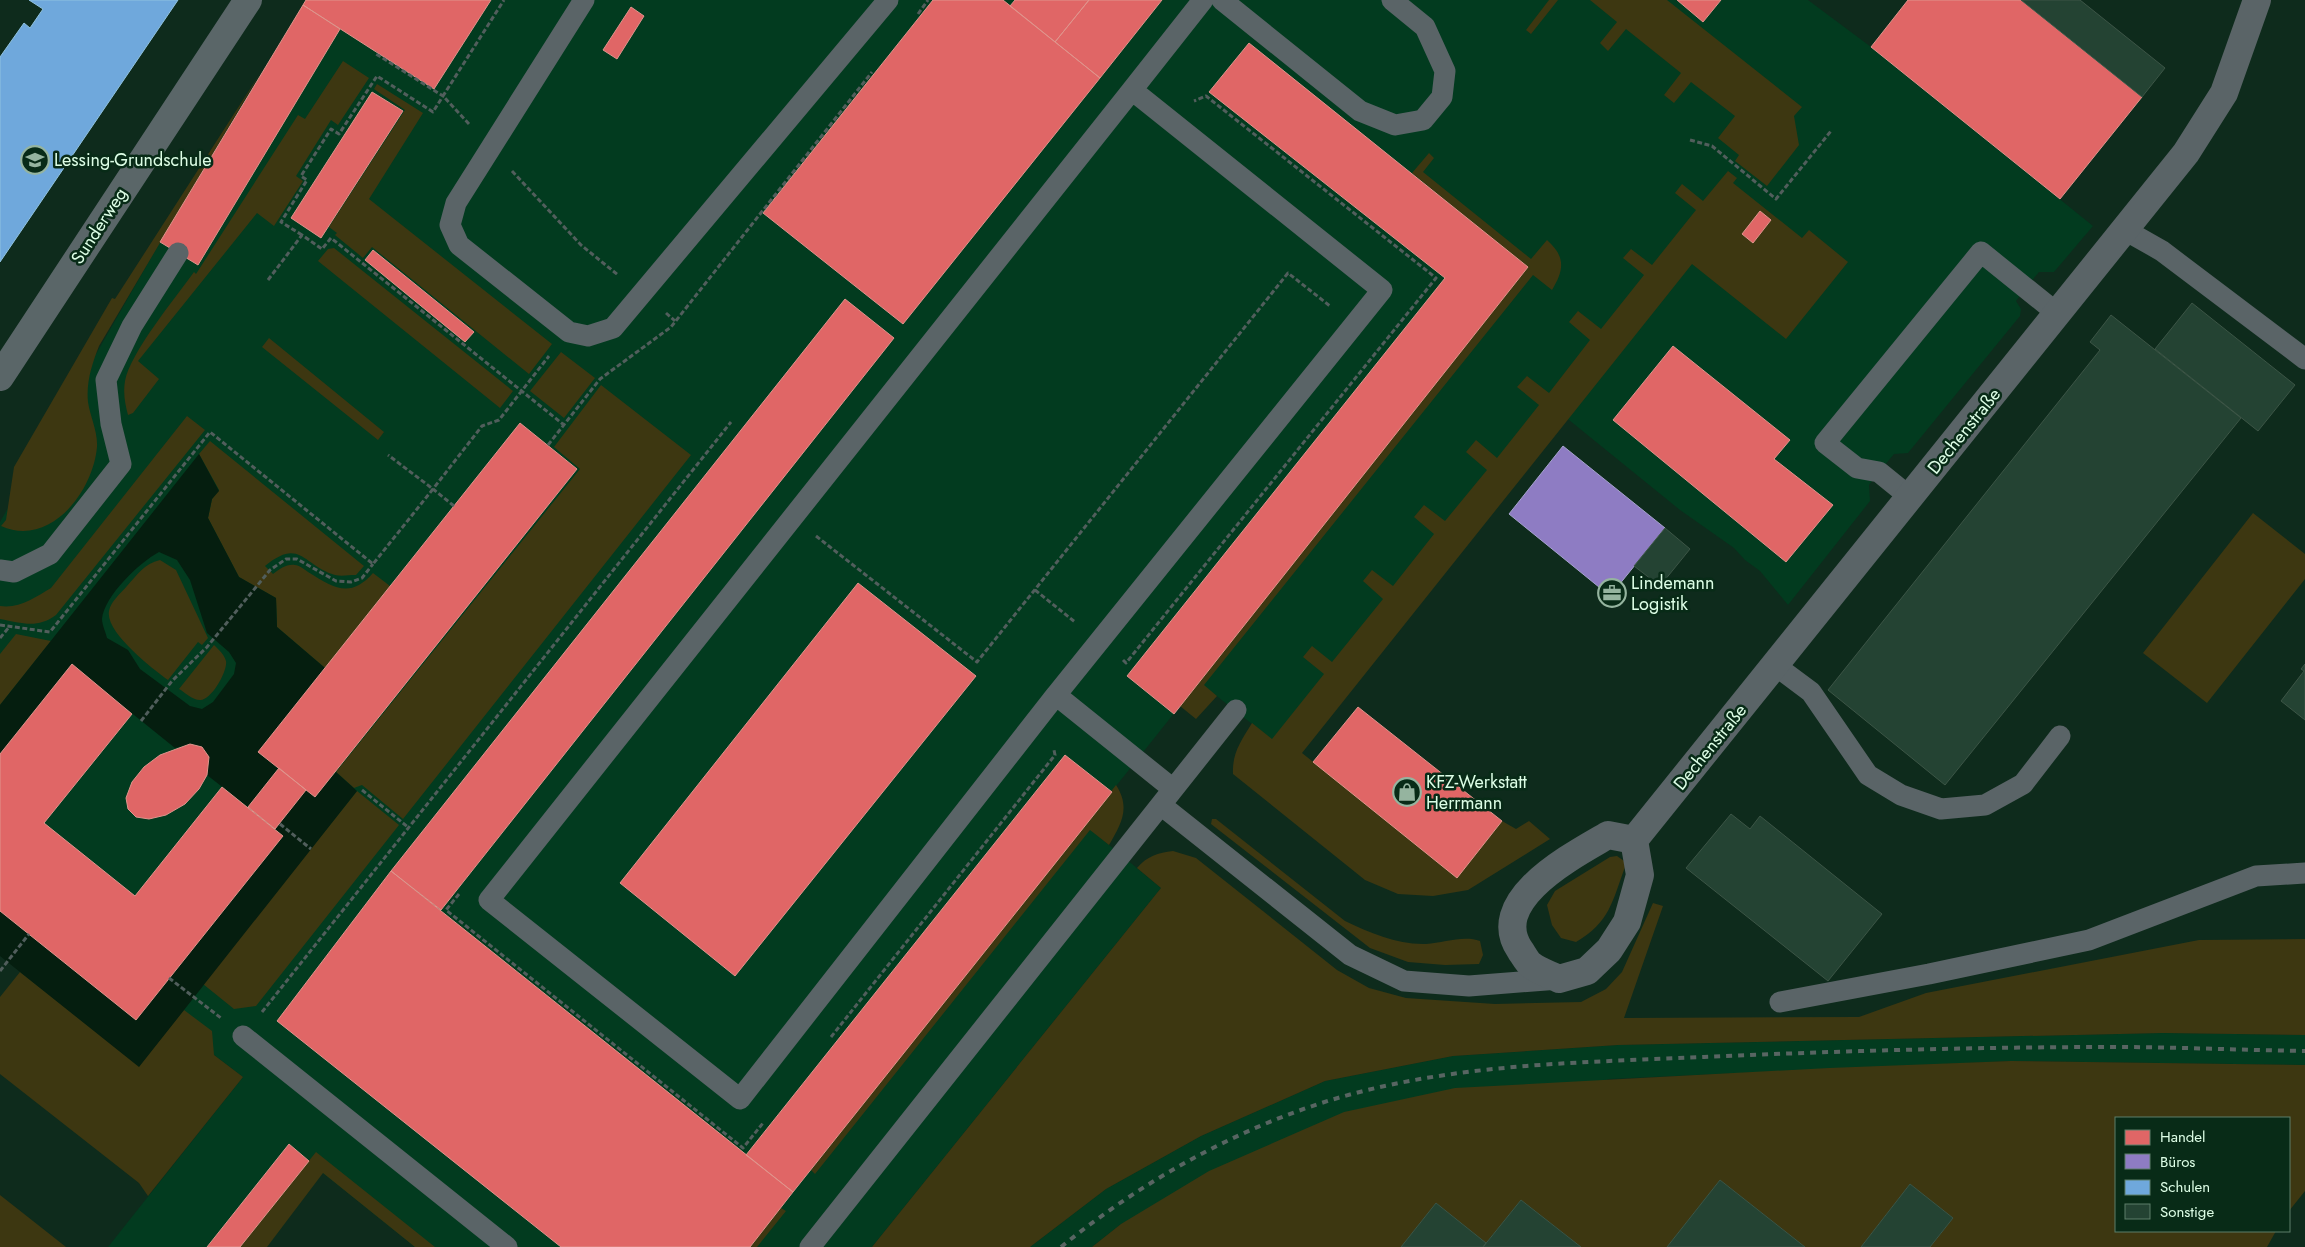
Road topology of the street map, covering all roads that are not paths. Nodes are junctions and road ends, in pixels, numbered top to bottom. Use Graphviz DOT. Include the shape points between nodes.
graph roads {
  1 [pos="248,0"];
  2 [pos="584,0"];
  3 [pos="888,0"];
  4 [pos="1203,0"];
  5 [pos="1222,0"];
  6 [pos="1392,0"];
  7 [pos="2257,0"];
  8 [pos="1132,90"];
  9 [pos="2125,230"];
  10 [pos="178,253"];
  11 [pos="2058,314"];
  12 [pos="2305,359"];
  13 [pos="0,377"];
  14 [pos="1911,498"];
  15 [pos="0,570"];
  16 [pos="1776,666"];
  17 [pos="1056,695"];
  18 [pos="1236,710"];
  19 [pos="2060,736"];
  20 [pos="1167,797"];
  21 [pos="1634,840"];
  22 [pos="2305,873"];
  23 [pos="1559,979"];
  24 [pos="1780,1002"];
  25 [pos="243,1036"];
  26 [pos="507,1247"];
  27 [pos="810,1247"];
  1 -- 13 [label="main road, Sunderweg"];
  2 -- 3 [label="lane" via="456,203 450,225 460,245 569,332 588,336 613,328"];
  4 -- 8 [label="lane"];
  5 -- 6 [label="lane" via="1360,111 1395,125 1423,120 1442,97 1445,72 1425,27"];
  7 -- 9 [label="street, Dechenstraße" via="2224,93 2186,153"];
  8 -- 17 [label="lane" via="1382,290"];
  8 -- 17 [label="lane" via="489,900 740,1099"];
  9 -- 11 [label="street, Dechenstraße"];
  9 -- 12 [label="lane" via="2162,251"];
  10 -- 15 [label="lane" via="132,326 106,380 111,424 122,464 50,554 14,572"];
  11 -- 14 [label="street, Dechenstraße"];
  11 -- 14 [label="lane" via="1981,252 1824,443 1857,468 1879,472"];
  14 -- 16 [label="street, Dechenstraße"];
  16 -- 19 [label="lane" via="1811,692 1868,775 1901,795 1941,809 1985,804 2023,784"];
  16 -- 21 [label="street, Dechenstraße"];
  17 -- 20 [label="lane"];
  18 -- 20 [label="lane"];
  20 -- 23 [label="lane" via="1350,955 1404,981 1469,986"];
  20 -- 27 [label="lane"];
  21 -- 23 [label="street" via="1640,875 1626,922 1609,950 1587,971"];
  21 -- 23 [label="street" via="1608,835 1563,861 1527,892 1514,917 1514,940 1531,965"];
  22 -- 24 [label="lane" via="2256,876 2089,940"];
  25 -- 26 [label="lane"];
}
